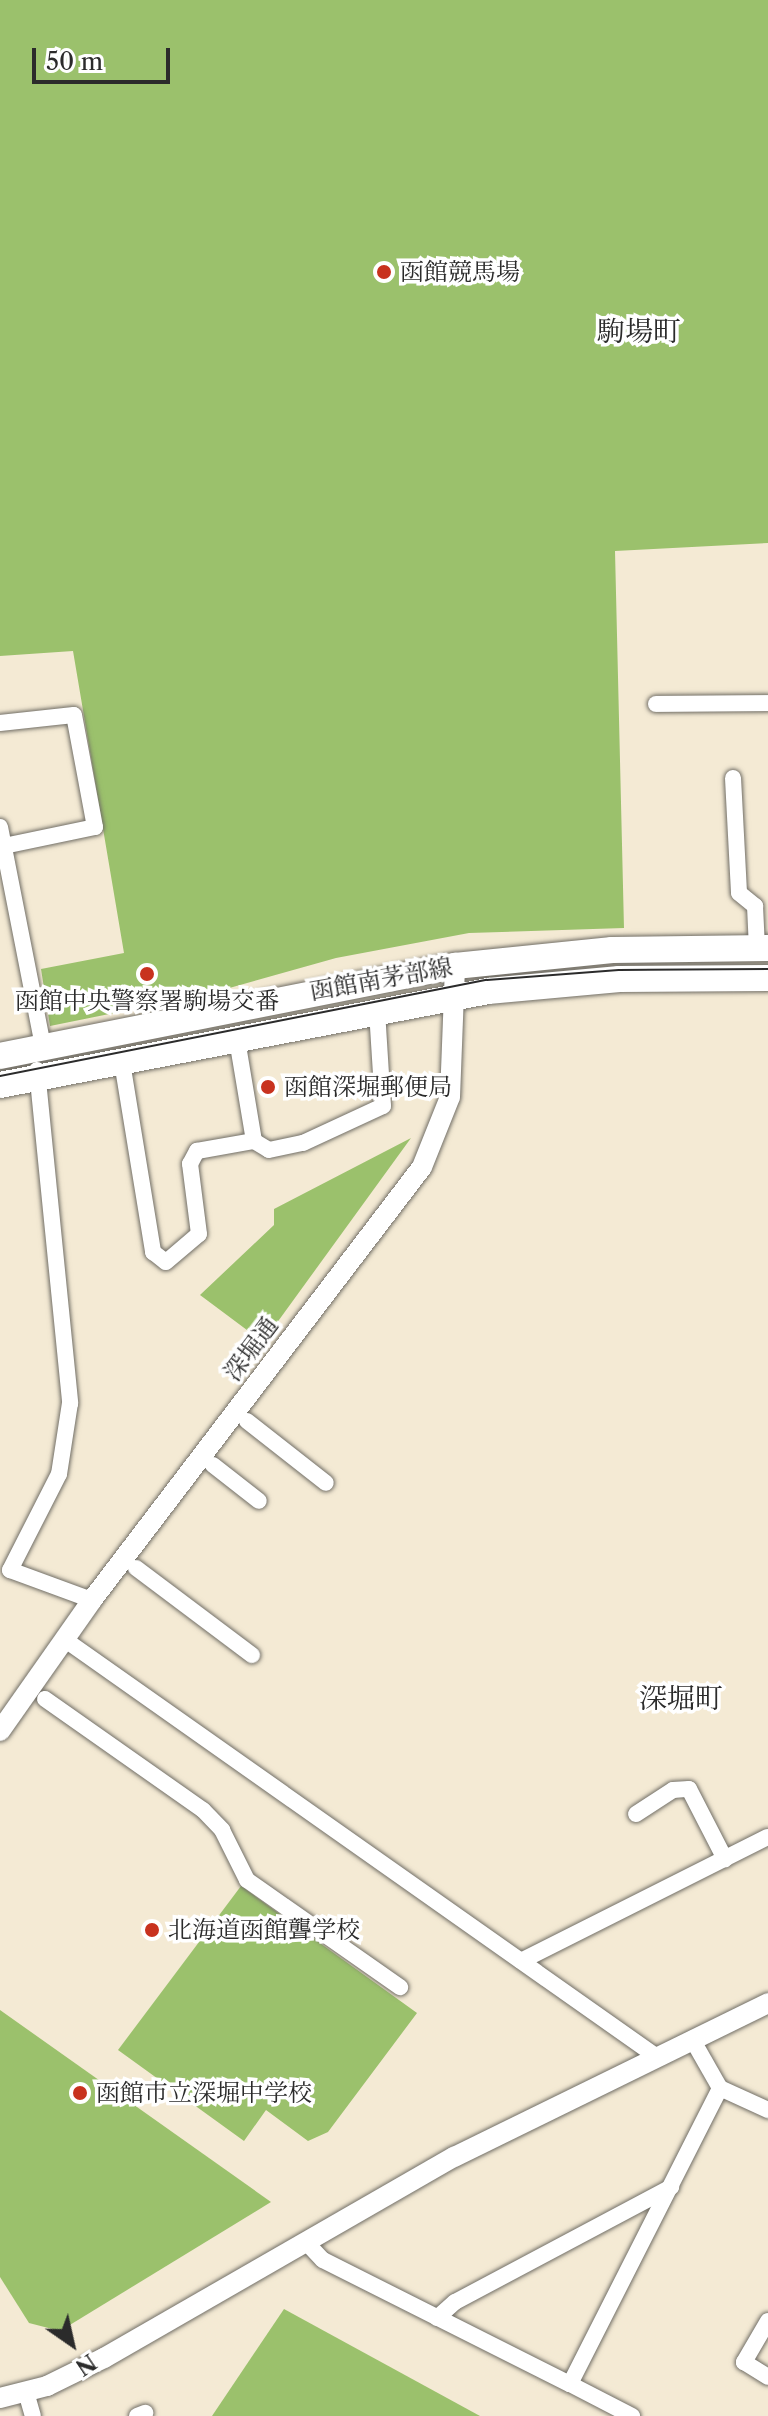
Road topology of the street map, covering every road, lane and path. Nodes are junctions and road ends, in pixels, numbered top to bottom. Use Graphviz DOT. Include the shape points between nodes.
graph roads {
  1 [pos="768,703"];
  2 [pos="656,704"];
  3 [pos="0,723"];
  4 [pos="733,778"];
  5 [pos="0,827"];
  6 [pos="4,846"];
  7 [pos="762,948"];
  8 [pos="455,966"];
  9 [pos="768,978"];
  10 [pos="453,997"];
  11 [pos="377,1011"];
  12 [pos="237,1039"];
  13 [pos="39,1048"];
  14 [pos="0,1056"];
  15 [pos="122,1062"];
  16 [pos="38,1078"];
  17 [pos="0,1085"];
  18 [pos="254,1141"];
  19 [pos="247,1421"];
  20 [pos="213,1465"];
  21 [pos="326,1483"];
  22 [pos="259,1501"];
  23 [pos="5,1568"];
  24 [pos="136,1568"];
  25 [pos="92,1600"];
  26 [pos="64,1639"];
  27 [pos="252,1655"];
  28 [pos="45,1699"];
  29 [pos="0,1731"];
  30 [pos="636,1814"];
  31 [pos="768,1837"];
  32 [pos="725,1859"];
  33 [pos="521,1961"];
  34 [pos="400,1987"];
  35 [pos="768,2003"];
  36 [pos="692,2039"];
  37 [pos="657,2057"];
  38 [pos="720,2088"];
  39 [pos="768,2110"];
  40 [pos="671,2187"];
  41 [pos="305,2241"];
  42 [pos="437,2318"];
  43 [pos="768,2321"];
  44 [pos="768,2377"];
  45 [pos="570,2384"];
  46 [pos="26,2392"];
  47 [pos="0,2398"];
  48 [pos="33,2416"];
  49 [pos="632,2416"];
  1 -- 2 [label="street"];
  3 -- 6 [label="street" via="74,715 95,827"];
  4 -- 7 [label="street" via="739,893 755,906"];
  5 -- 6 [label="street"];
  6 -- 13 [label="street"];
  7 -- 8 [label="main road, 函館南茅部線" via="612,950"];
  8 -- 10 [label="street, 深堀通"];
  8 -- 13 [label="main road, 函館南茅部線"];
  9 -- 10 [label="main road, 函館南茅部線" via="619,979"];
  10 -- 11 [label="main road, 函館南茅部線"];
  10 -- 25 [label="street, 深堀通" via="450,1097 422,1167"];
  11 -- 12 [label="main road, 函館南茅部線"];
  11 -- 18 [label="street" via="383,1106 303,1143 269,1150"];
  12 -- 15 [label="main road, 函館南茅部線"];
  12 -- 18 [label="street"];
  13 -- 14 [label="main road, 函館南茅部線"];
  13 -- 16 [label="street"];
  15 -- 16 [label="main road, 函館南茅部線"];
  15 -- 18 [label="street" via="153,1252 162,1262 197,1240 190,1164 197,1151"];
  16 -- 17 [label="main road, 函館南茅部線"];
  16 -- 23 [label="street" via="70,1403 55,1486"];
  19 -- 21 [label="street"];
  20 -- 22 [label="street"];
  23 -- 25 [label="street"];
  24 -- 27 [label="street"];
  25 -- 26 [label="street, 深堀通"];
  26 -- 29 [label="street, 深堀通"];
  26 -- 33 [label="street"];
  28 -- 34 [label="street" via="203,1810 222,1830 247,1880"];
  30 -- 32 [label="street" via="673,1790 689,1789"];
  31 -- 32 [label="street"];
  32 -- 33 [label="street"];
  33 -- 37 [label="street"];
  35 -- 36 [label="street"];
  36 -- 37 [label="street"];
  36 -- 38 [label="street"];
  37 -- 41 [label="street" via="454,2157"];
  38 -- 39 [label="street"];
  38 -- 40 [label="street"];
  40 -- 42 [label="street" via="455,2302"];
  40 -- 45 [label="street"];
  41 -- 42 [label="street" via="323,2260"];
  41 -- 46 [label="street" via="104,2358"];
  42 -- 45 [label="street"];
  43 -- 44 [label="street" via="744,2362"];
  45 -- 49 [label="street"];
  46 -- 47 [label="street"];
  46 -- 48 [label="street"];
}
